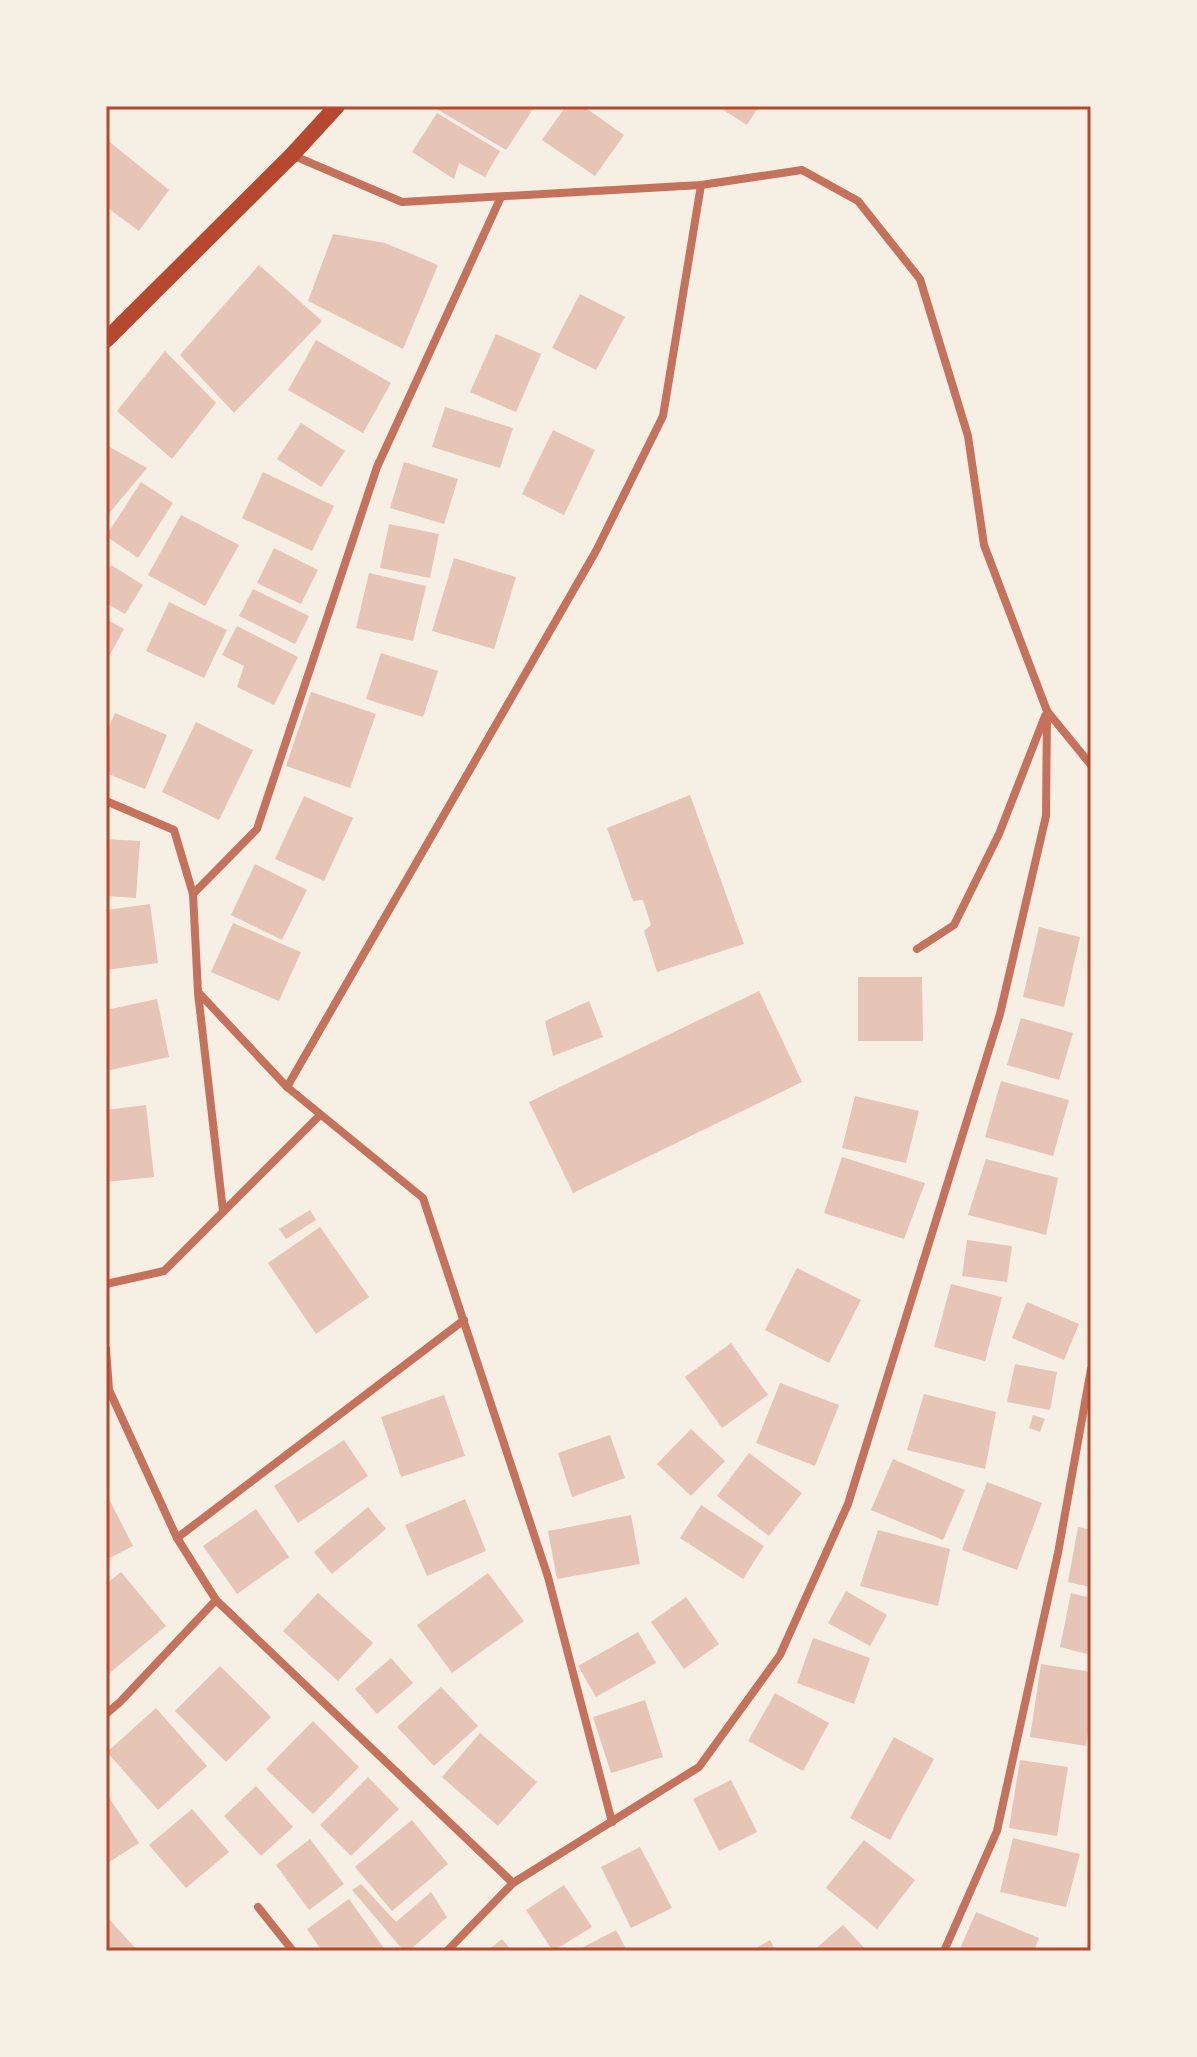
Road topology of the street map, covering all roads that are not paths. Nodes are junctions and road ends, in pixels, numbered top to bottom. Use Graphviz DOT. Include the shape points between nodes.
graph roads {
  1 [pos="337,106"];
  2 [pos="292,155"];
  3 [pos="701,185"];
  4 [pos="501,197"];
  5 [pos="106,340"];
  6 [pos="1047,711"];
  7 [pos="1091,765"];
  8 [pos="106,801"];
  9 [pos="193,894"];
  10 [pos="917,949"];
  11 [pos="198,992"];
  12 [pos="287,1087"];
  13 [pos="320,1115"];
  14 [pos="223,1211"];
  15 [pos="106,1284"];
  16 [pos="464,1320"];
  17 [pos="106,1349"];
  18 [pos="1091,1369"];
  19 [pos="107,1391"];
  20 [pos="177,1538"];
  21 [pos="216,1600"];
  22 [pos="106,1714"];
  23 [pos="612,1822"];
  24 [pos="513,1883"];
  25 [pos="258,1907"];
  26 [pos="293,1951"];
  27 [pos="447,1951"];
  28 [pos="944,1951"];
  1 -- 2 [label="main road"];
  2 -- 4 [label="street" via="402,202"];
  2 -- 5 [label="main road"];
  3 -- 4 [label="street"];
  3 -- 6 [label="street" via="802,170 858,201 920,279 968,436 984,545"];
  3 -- 12 [label="street" via="663,416 596,551"];
  4 -- 9 [label="street" via="377,467 257,829"];
  6 -- 7 [label="street"];
  6 -- 10 [label="street" via="999,834 954,925"];
  6 -- 23 [label="street" via="1046,816 1000,1014 848,1504 780,1655 699,1767"];
  8 -- 9 [label="street" via="174,830"];
  9 -- 11 [label="street"];
  11 -- 12 [label="street"];
  11 -- 14 [label="street"];
  12 -- 13 [label="street"];
  13 -- 14 [label="street"];
  13 -- 16 [label="street" via="423,1198"];
  14 -- 15 [label="street" via="164,1271"];
  16 -- 20 [label="street"];
  16 -- 23 [label="street" via="548,1577"];
  17 -- 19 [label="street"];
  18 -- 28 [label="street" via="1058,1553 997,1831"];
  19 -- 20 [label="street"];
  20 -- 21 [label="street"];
  21 -- 22 [label="street"];
  21 -- 24 [label="street"];
  23 -- 24 [label="street"];
  24 -- 27 [label="street"];
  25 -- 26 [label="street"];
}
